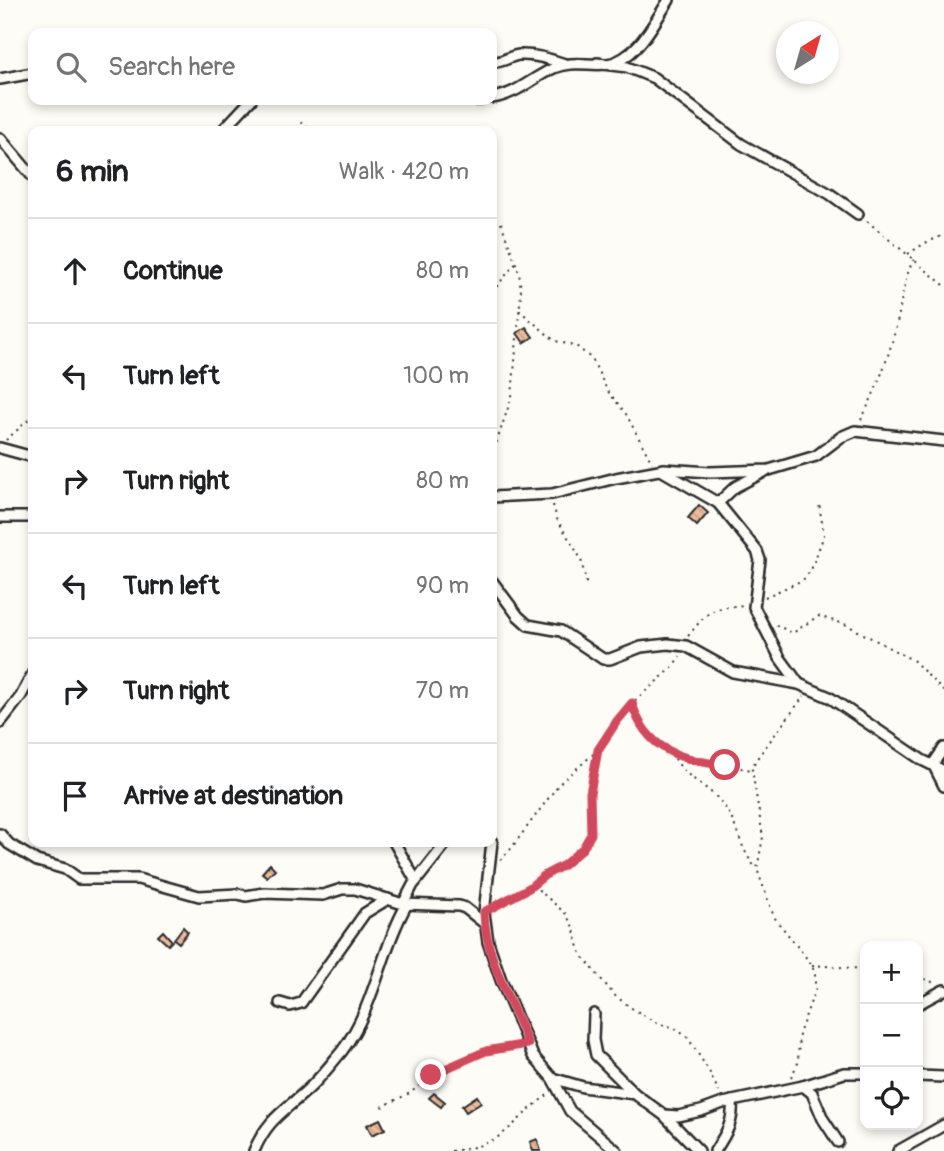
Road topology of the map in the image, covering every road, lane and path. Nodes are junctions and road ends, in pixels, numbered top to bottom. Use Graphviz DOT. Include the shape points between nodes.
graph roads {
  1 [pos="669,0"];
  2 [pos="497,63"];
  3 [pos="597,63"];
  4 [pos="565,64"];
  5 [pos="28,74"];
  6 [pos="0,79"];
  7 [pos="497,97"];
  8 [pos="246,105"];
  9 [pos="301,122"];
  10 [pos="227,126"];
  11 [pos="305,126"];
  12 [pos="0,138"];
  13 [pos="28,171"];
  14 [pos="858,214"];
  15 [pos="500,220"];
  16 [pos="944,235"];
  17 [pos="908,254"];
  18 [pos="914,259"];
  19 [pos="516,263"];
  20 [pos="944,285"];
  21 [pos="497,286"];
  22 [pos="518,309"];
  23 [pos="28,421"];
  24 [pos="855,430"];
  25 [pos="497,437"];
  26 [pos="944,441"];
  27 [pos="0,447"];
  28 [pos="28,455"];
  29 [pos="658,470"];
  30 [pos="769,470"];
  31 [pos="552,494"];
  32 [pos="497,497"];
  33 [pos="718,503"];
  34 [pos="819,504"];
  35 [pos="0,516"];
  36 [pos="28,517"];
  37 [pos="587,587"];
  38 [pos="497,588"];
  39 [pos="754,604"];
  40 [pos="761,620"];
  41 [pos="683,645"];
  42 [pos="28,683"];
  43 [pos="799,684"];
  44 [pos="810,688"];
  45 [pos="944,692"];
  46 [pos="632,703"];
  47 [pos="0,723"];
  48 [pos="944,748"];
  49 [pos="598,750"];
  50 [pos="671,752"];
  51 [pos="933,764"];
  52 [pos="752,770"];
  53 [pos="944,771"];
  54 [pos="944,786"];
  55 [pos="0,834"];
  56 [pos="397,847"];
  57 [pos="443,847"];
  58 [pos="492,847"];
  59 [pos="490,868"];
  60 [pos="757,869"];
  61 [pos="416,881"];
  62 [pos="533,885"];
  63 [pos="388,899"];
  64 [pos="405,904"];
  65 [pos="484,912"];
  66 [pos="484,923"];
  67 [pos="811,965"];
  68 [pos="860,970"];
  69 [pos="923,978"];
  70 [pos="944,988"];
  71 [pos="923,1001"];
  72 [pos="280,1003"];
  73 [pos="594,1014"];
  74 [pos="528,1044"];
  75 [pos="860,1073"];
  76 [pos="923,1076"];
  77 [pos="944,1077"];
  78 [pos="552,1078"];
  79 [pos="803,1086"];
  80 [pos="558,1087"];
  81 [pos="786,1088"];
  82 [pos="635,1094"];
  83 [pos="728,1102"];
  84 [pos="382,1107"];
  85 [pos="664,1115"];
  86 [pos="944,1125"];
  87 [pos="838,1142"];
  88 [pos="254,1151"];
  89 [pos="451,1151"];
  90 [pos="617,1151"];
  91 [pos="699,1151"];
  92 [pos="715,1151"];
  93 [pos="898,1151"];
  1 -- 3 [label="street" via="633,51 609,64"];
  2 -- 4 [label="street" via="519,55"];
  3 -- 4 [label="street"];
  3 -- 14 [label="street" via="627,67 654,78 741,144"];
  4 -- 7 [label="street"];
  5 -- 6 [label="street"];
  8 -- 10 [label="street"];
  9 -- 11 [label="path"];
  12 -- 13 [label="street"];
  14 -- 17 [label="path"];
  15 -- 19 [label="path"];
  16 -- 17 [label="path"];
  17 -- 18 [label="path"];
  18 -- 20 [label="path"];
  18 -- 24 [label="path" via="906,275 884,369"];
  19 -- 21 [label="path"];
  19 -- 22 [label="path" via="521,292"];
  22 -- 25 [label="path" via="512,396"];
  22 -- 29 [label="path" via="555,341 576,346 592,359"];
  23 -- 27 [label="path"];
  24 -- 26 [label="street"];
  24 -- 30 [label="street" via="816,456"];
  27 -- 28 [label="street"];
  29 -- 30 [label="street"];
  29 -- 31 [label="street"];
  29 -- 33 [label="street"];
  30 -- 33 [label="street" via="735,487"];
  31 -- 32 [label="street"];
  31 -- 37 [label="path" via="558,519 581,559"];
  33 -- 39 [label="street" via="760,555"];
  34 -- 39 [label="path" via="824,536 811,570 803,580"];
  35 -- 36 [label="street"];
  38 -- 41 [label="street" via="528,625 561,631 603,659 641,647"];
  39 -- 40 [label="street"];
  39 -- 41 [label="path" via="711,610"];
  40 -- 43 [label="street"];
  40 -- 45 [label="path" via="793,632 818,616 847,625 914,661"];
  41 -- 43 [label="street" via="733,672"];
  41 -- 46 [label="path" via="671,668"];
  42 -- 47 [label="street"];
  43 -- 44 [label="street"];
  44 -- 51 [label="street"];
  44 -- 52 [label="path"];
  46 -- 49 [label="path"];
  46 -- 50 [label="path" via="645,732 656,745"];
  48 -- 51 [label="street"];
  49 -- 59 [label="path" via="559,784 510,850"];
  49 -- 62 [label="path" via="590,793 591,834 576,856"];
  50 -- 52 [label="path"];
  50 -- 60 [label="path" via="676,763 724,806 745,855"];
  51 -- 53 [label="street"];
  51 -- 54 [label="street"];
  52 -- 60 [label="path" via="763,837"];
  55 -- 63 [label="street" via="37,861 65,869 79,879 138,879 199,896 323,895 355,889"];
  56 -- 61 [label="street"];
  57 -- 61 [label="street"];
  58 -- 59 [label="street"];
  59 -- 65 [label="street"];
  60 -- 67 [label="path" via="774,917"];
  61 -- 64 [label="street"];
  62 -- 65 [label="path"];
  62 -- 83 [label="path" via="566,914 582,954 614,995 688,1038"];
  63 -- 64 [label="street"];
  63 -- 72 [label="street" via="357,923 301,1003"];
  64 -- 66 [label="street" via="459,906"];
  64 -- 88 [label="street" via="365,1015 342,1051 306,1091 282,1109"];
  65 -- 66 [label="street"];
  66 -- 74 [label="street" via="501,980"];
  67 -- 68 [label="path"];
  67 -- 81 [label="path" via="815,990"];
  69 -- 70 [label="path"];
  70 -- 71 [label="street"];
  73 -- 82 [label="street" via="596,1055"];
  74 -- 78 [label="street"];
  74 -- 84 [label="path" via="486,1051 440,1070"];
  75 -- 79 [label="street" via="844,1073"];
  76 -- 77 [label="street"];
  78 -- 80 [label="street"];
  78 -- 82 [label="street"];
  79 -- 81 [label="street"];
  79 -- 87 [label="street" via="812,1093"];
  80 -- 89 [label="path" via="501,1138 474,1149"];
  80 -- 90 [label="street" via="570,1111"];
  81 -- 83 [label="street"];
  82 -- 85 [label="street"];
  83 -- 85 [label="street" via="678,1116"];
  83 -- 92 [label="street" via="733,1118"];
  85 -- 91 [label="street"];
  86 -- 93 [label="street"];
}
